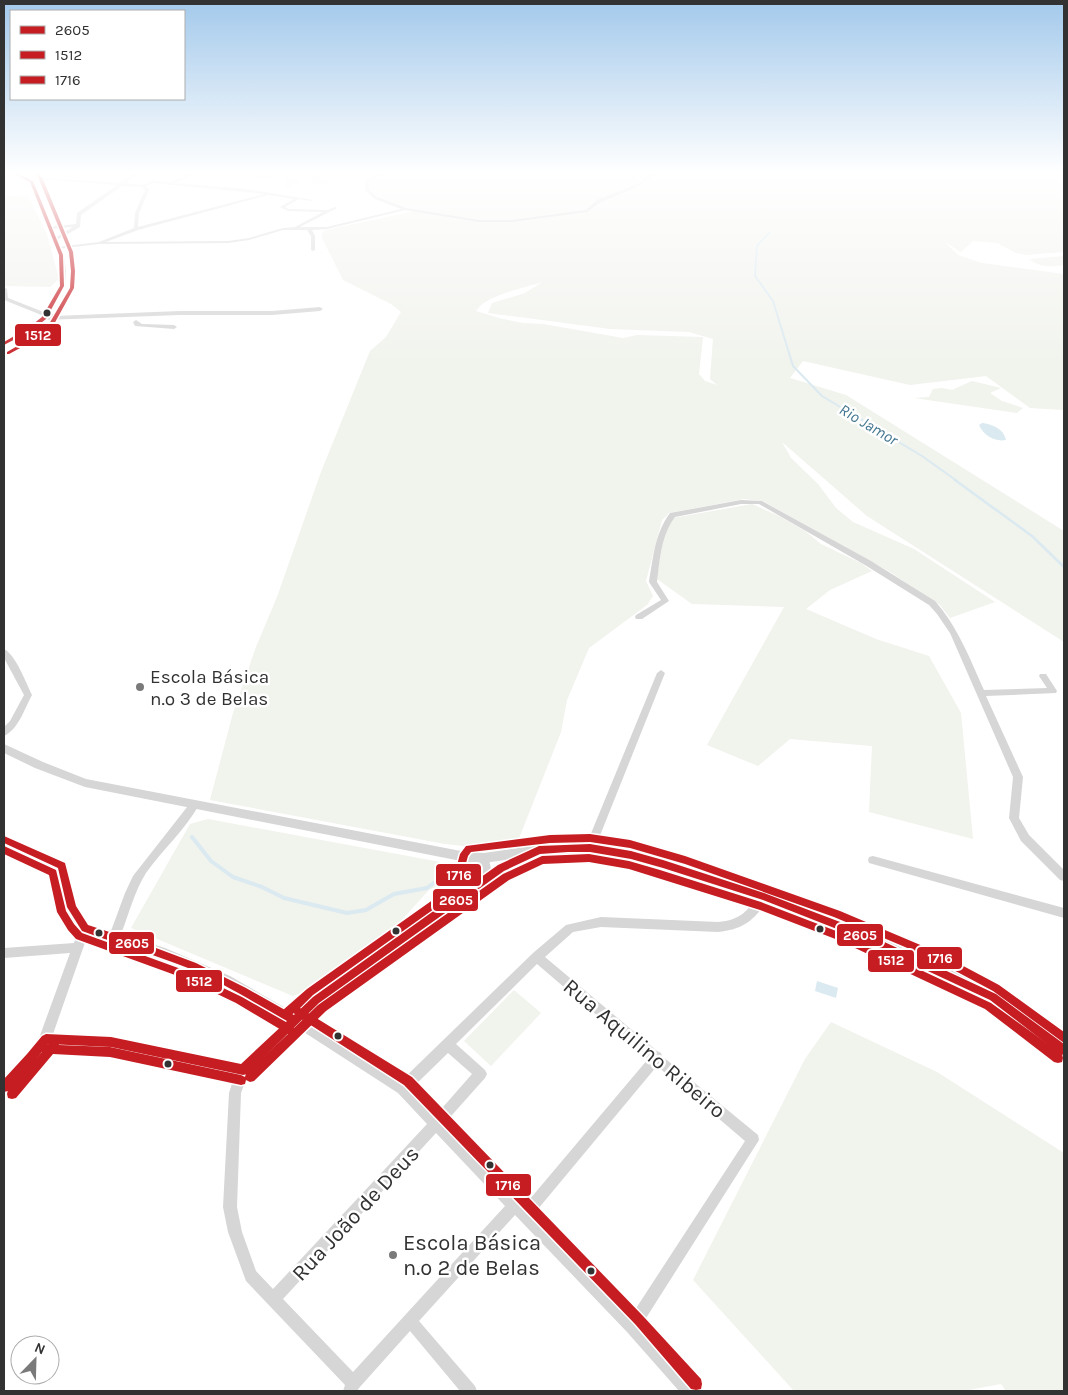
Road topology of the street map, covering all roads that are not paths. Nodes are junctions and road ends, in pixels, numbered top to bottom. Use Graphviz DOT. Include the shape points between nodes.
graph roads {
  1 [pos="54,237"];
  2 [pos="62,237"];
  3 [pos="115,237"];
  4 [pos="255,237"];
  5 [pos="313,237"];
  6 [pos="55,240"];
  7 [pos="99,243"];
  8 [pos="58,248"];
  9 [pos="313,250"];
  10 [pos="4,289"];
  11 [pos="320,309"];
  12 [pos="141,315"];
  13 [pos="115,316"];
  14 [pos="44,317"];
  15 [pos="136,322"];
  16 [pos="174,327"];
  17 [pos="4,344"];
  18 [pos="639,618"];
  19 [pos="4,652"];
  20 [pos="661,673"];
  21 [pos="1043,676"];
  22 [pos="982,693"];
  23 [pos="4,733"];
  24 [pos="4,748"];
  25 [pos="194,805"];
  26 [pos="4,839"];
  27 [pos="590,848"];
  28 [pos="539,850"];
  29 [pos="479,857"];
  30 [pos="874,860"];
  31 [pos="1064,877"];
  32 [pos="480,884"];
  33 [pos="463,896"];
  34 [pos="764,897"];
  35 [pos="1064,913"];
  36 [pos="85,928"];
  37 [pos="114,937"];
  38 [pos="77,948"];
  39 [pos="4,953"];
  40 [pos="537,957"];
  41 [pos="294,1020"];
  42 [pos="46,1039"];
  43 [pos="447,1044"];
  44 [pos="1064,1050"];
  45 [pos="657,1058"];
  46 [pos="243,1070"];
  47 [pos="4,1088"];
  48 [pos="402,1089"];
  49 [pos="436,1125"];
  50 [pos="520,1210"];
  51 [pos="273,1300"];
  52 [pos="411,1322"];
  53 [pos="632,1327"];
  54 [pos="352,1387"];
  55 [pos="470,1391"];
  56 [pos="689,1391"];
  1 -- 6 [label="street"];
  2 -- 6 [label="street"];
  3 -- 7 [label="street"];
  4 -- 7 [label="street" via="228,242"];
  5 -- 9 [label="street"];
  6 -- 8 [label="street"];
  7 -- 8 [label="street"];
  8 -- 14 [label="street" via="63,271 62,286"];
  10 -- 14 [label="street" via="6,300"];
  11 -- 12 [label="street" via="287,313"];
  12 -- 13 [label="street"];
  12 -- 15 [label="street"];
  13 -- 14 [label="street"];
  13 -- 15 [label="street"];
  14 -- 17 [label="street"];
  15 -- 16 [label="street" via="142,326"];
  18 -- 22 [label="street" via="665,601 653,582 663,532 673,515 740,502 760,502 932,603 954,633"];
  19 -- 23 [label="street" via="28,695"];
  20 -- 27 [label="street"];
  21 -- 22 [label="street" via="1053,691"];
  22 -- 31 [label="street" via="1018,777 1014,818 1025,838"];
  24 -- 25 [label="street" via="39,766 85,783"];
  25 -- 29 [label="street"];
  25 -- 37 [label="street" via="183,824 159,848 136,880"];
  26 -- 36 [label="street" via="62,866 71,908 76,920"];
  27 -- 28 [label="street"];
  27 -- 34 [label="street" via="663,864"];
  28 -- 29 [label="street"];
  28 -- 32 [label="street" via="501,868"];
  29 -- 32 [label="street" via="486,871"];
  29 -- 33 [label="street"];
  30 -- 35 [label="street"];
  32 -- 33 [label="street"];
  33 -- 41 [label="street" via="316,1000"];
  34 -- 40 [label="street" via="748,919 734,926 601,922 570,928"];
  34 -- 44 [label="street" via="845,928 993,997"];
  36 -- 37 [label="street"];
  36 -- 38 [label="street"];
  37 -- 41 [label="street" via="161,952 226,980"];
  38 -- 39 [label="street"];
  38 -- 42 [label="street"];
  40 -- 43 [label="street"];
  40 -- 45 [label="street, Rua Aquilino Ribeiro"];
  41 -- 46 [label="street"];
  41 -- 48 [label="street"];
  42 -- 46 [label="street" via="111,1042"];
  42 -- 47 [label="street"];
  43 -- 48 [label="street"];
  43 -- 49 [label="street, Rua João de Deus" via="481,1074"];
  45 -- 50 [label="street"];
  45 -- 53 [label="street, Rua Aquilino Ribeiro" via="753,1140"];
  46 -- 51 [label="street" via="235,1093 230,1207 251,1276"];
  48 -- 49 [label="street"];
  49 -- 50 [label="street"];
  49 -- 51 [label="street, Rua João de Deus"];
  50 -- 52 [label="street"];
  50 -- 53 [label="street"];
  51 -- 54 [label="street"];
  52 -- 54 [label="street"];
  52 -- 55 [label="street"];
  53 -- 56 [label="street"];
}
